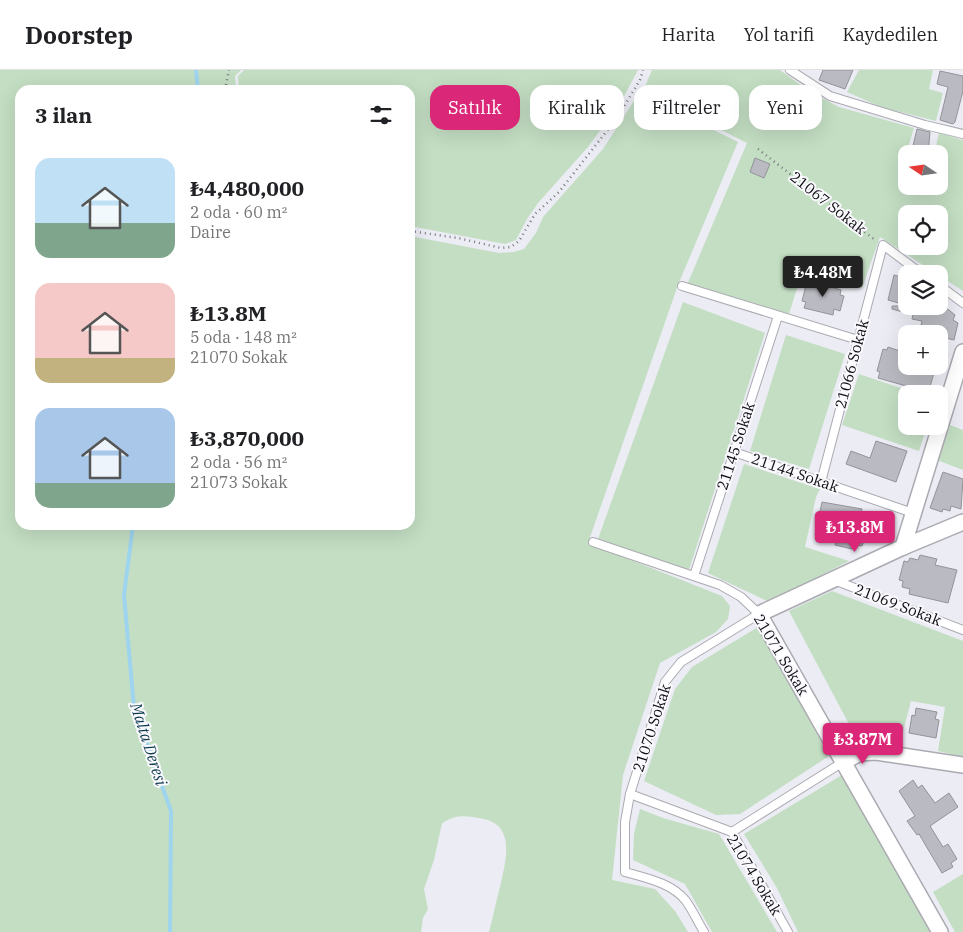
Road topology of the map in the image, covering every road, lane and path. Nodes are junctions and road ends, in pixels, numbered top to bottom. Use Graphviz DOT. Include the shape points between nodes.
graph roads {
  1 [pos="229,70"];
  2 [pos="643,70"];
  3 [pos="790,70"];
  4 [pos="226,85"];
  5 [pos="963,131"];
  6 [pos="758,149"];
  7 [pos="415,232"];
  8 [pos="882,246"];
  9 [pos="909,265"];
  10 [pos="682,286"];
  11 [pos="948,291"];
  12 [pos="963,302"];
  13 [pos="778,316"];
  14 [pos="858,340"];
  15 [pos="963,352"];
  16 [pos="734,452"];
  17 [pos="821,482"];
  18 [pos="913,513"];
  19 [pos="963,522"];
  20 [pos="593,542"];
  21 [pos="903,547"];
  22 [pos="694,576"];
  23 [pos="833,580"];
  24 [pos="759,614"];
  25 [pos="963,630"];
  26 [pos="843,762"];
  27 [pos="963,766"];
  28 [pos="630,794"];
  29 [pos="732,832"];
  30 [pos="704,932"];
  31 [pos="788,932"];
  32 [pos="940,932"];
  1 -- 4 [label="path"];
  2 -- 7 [label="path" via="617,118 511,247 501,248"];
  3 -- 5 [label="lane" via="830,96 926,125"];
  6 -- 8 [label="path, 21067 Sokak"];
  8 -- 9 [label="lane"];
  8 -- 14 [label="lane, 21066 Sokak"];
  10 -- 13 [label="lane"];
  11 -- 12 [label="lane"];
  13 -- 14 [label="lane"];
  13 -- 16 [label="lane, 21145 Sokak"];
  14 -- 17 [label="lane, 21066 Sokak"];
  15 -- 18 [label="street"];
  16 -- 17 [label="lane, 21144 Sokak"];
  16 -- 22 [label="lane, 21145 Sokak"];
  17 -- 18 [label="lane, 21144 Sokak"];
  18 -- 21 [label="street"];
  19 -- 21 [label="street, 21070 Sokak"];
  20 -- 22 [label="lane, 21071 Sokak"];
  21 -- 23 [label="street, 21070 Sokak"];
  22 -- 24 [label="lane, 21071 Sokak" via="741,597"];
  23 -- 24 [label="street, 21070 Sokak"];
  23 -- 25 [label="lane, 21069 Sokak"];
  24 -- 26 [label="street, 21071 Sokak"];
  24 -- 28 [label="lane, 21070 Sokak" via="681,662 665,682"];
  26 -- 27 [label="street" via="860,753 876,752"];
  26 -- 29 [label="lane"];
  26 -- 32 [label="street, 21071 Sokak"];
  28 -- 29 [label="lane, 21074 Sokak"];
  28 -- 30 [label="lane, 21070 Sokak" via="625,822 625,872 678,892"];
  29 -- 31 [label="lane, 21074 Sokak"];
}
